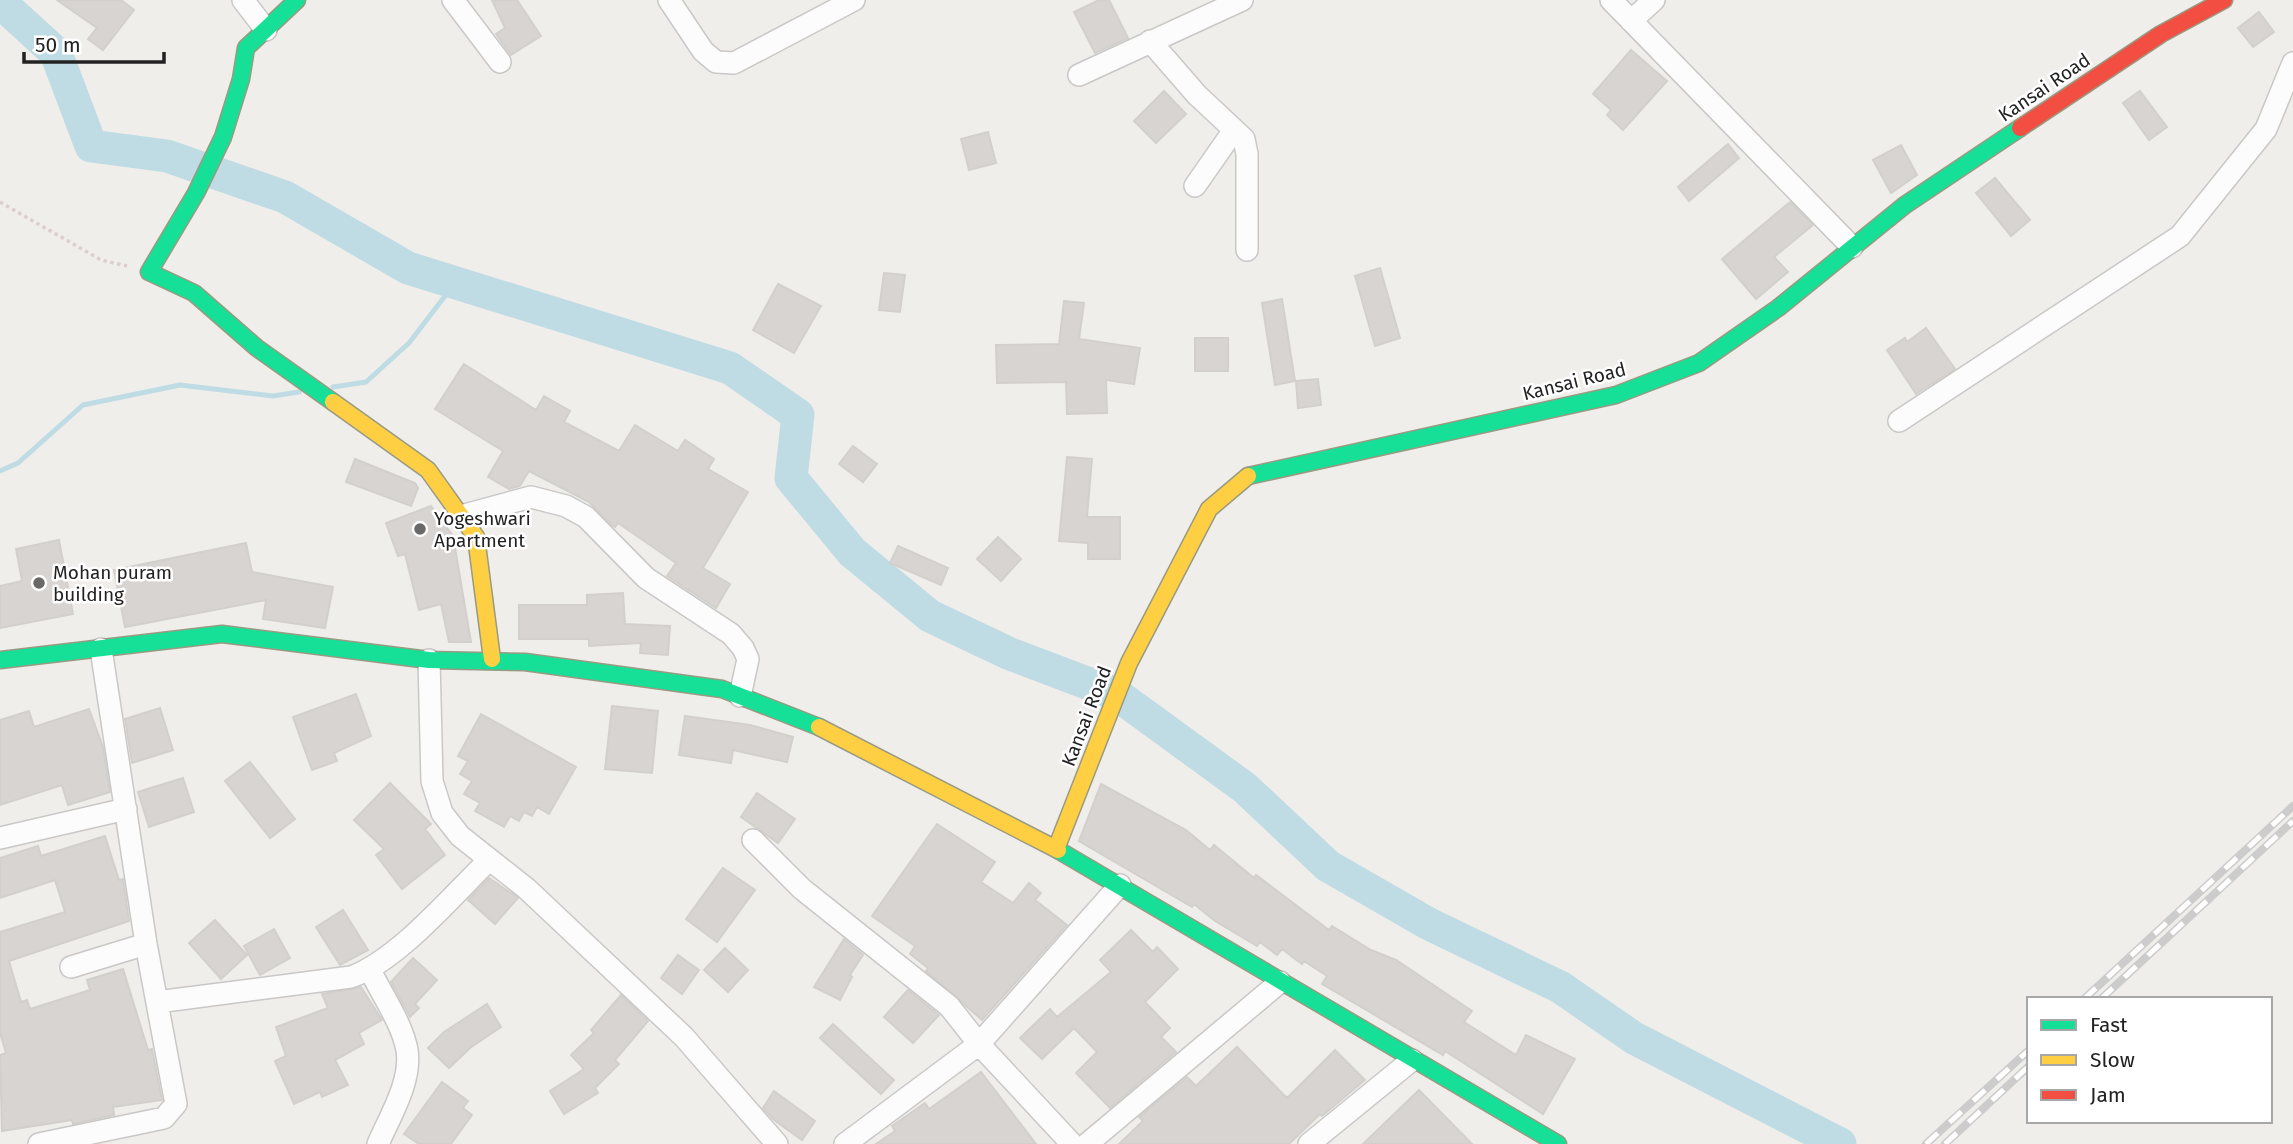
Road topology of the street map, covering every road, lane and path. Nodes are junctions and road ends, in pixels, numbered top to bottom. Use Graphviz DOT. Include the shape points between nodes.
graph roads {
  1 [pos="243,0"];
  2 [pos="296,0"];
  3 [pos="453,0"];
  4 [pos="669,0"];
  5 [pos="854,0"];
  6 [pos="1242,0"];
  7 [pos="1611,0"];
  8 [pos="1654,0"];
  9 [pos="2224,0"];
  10 [pos="1631,20"];
  11 [pos="265,30"];
  12 [pos="1150,41"];
  13 [pos="500,62"];
  14 [pos="2293,63"];
  15 [pos="1079,75"];
  16 [pos="1234,130"];
  17 [pos="1195,186"];
  18 [pos="0,202"];
  19 [pos="1852,247"];
  20 [pos="1247,250"];
  21 [pos="149,272"];
  22 [pos="1899,421"];
  23 [pos="461,516"];
  24 [pos="101,649"];
  25 [pos="492,659"];
  26 [pos="0,660"];
  27 [pos="429,660"];
  28 [pos="740,696"];
  29 [pos="126,809"];
  30 [pos="0,838"];
  31 [pos="753,840"];
  32 [pos="1056,849"];
  33 [pos="488,861"];
  34 [pos="1120,884"];
  35 [pos="146,944"];
  36 [pos="71,967"];
  37 [pos="370,970"];
  38 [pos="1280,982"];
  39 [pos="157,1002"];
  40 [pos="979,1044"];
  41 [pos="1412,1060"];
  42 [pos="39,1144"];
  43 [pos="379,1144"];
  44 [pos="777,1144"];
  45 [pos="845,1144"];
  46 [pos="1072,1144"];
  47 [pos="1087,1144"];
  48 [pos="1309,1144"];
  49 [pos="1558,1144"];
  1 -- 11 [label="street"];
  2 -- 11 [label="street"];
  3 -- 13 [label="street"];
  4 -- 5 [label="street" via="703,51 716,62 734,63"];
  6 -- 12 [label="street"];
  7 -- 10 [label="street"];
  8 -- 10 [label="street"];
  9 -- 19 [label="street, Kansai Road" via="2161,34 1905,205"];
  10 -- 19 [label="street"];
  11 -- 21 [label="street" via="246,48 243,85 223,138 184,217"];
  12 -- 15 [label="street"];
  12 -- 16 [label="street"];
  14 -- 22 [label="street" via="2266,129 2180,236"];
  16 -- 17 [label="street"];
  16 -- 20 [label="street" via="1244,139 1247,154"];
  18 -- 21 [label="path" via="101,260"];
  19 -- 32 [label="street, Kansai Road" via="1778,308 1699,363 1616,395 1252,473 1209,509 1129,663"];
  21 -- 23 [label="street" via="170,278 428,470"];
  23 -- 25 [label="street" via="476,537"];
  23 -- 28 [label="street" via="531,497 566,506 586,517 646,578 731,634 748,659"];
  24 -- 26 [label="street"];
  24 -- 27 [label="street" via="222,634"];
  24 -- 29 [label="street"];
  25 -- 27 [label="street"];
  25 -- 28 [label="street" via="722,689"];
  27 -- 33 [label="street" via="432,781 442,814"];
  28 -- 32 [label="street" via="841,736"];
  29 -- 30 [label="street"];
  29 -- 35 [label="street"];
  31 -- 40 [label="street" via="802,889 949,1006"];
  32 -- 34 [label="street"];
  33 -- 37 [label="street"];
  33 -- 44 [label="street" via="527,889 684,1037"];
  34 -- 38 [label="street"];
  34 -- 40 [label="street"];
  35 -- 36 [label="street"];
  35 -- 39 [label="street"];
  37 -- 39 [label="street" via="351,977"];
  37 -- 43 [label="street" via="407,1051 403,1084"];
  38 -- 41 [label="street"];
  38 -- 47 [label="street"];
  39 -- 42 [label="street" via="177,1098 172,1112 164,1118"];
  40 -- 45 [label="street"];
  40 -- 46 [label="street"];
  41 -- 48 [label="street"];
  41 -- 49 [label="street"];
}
